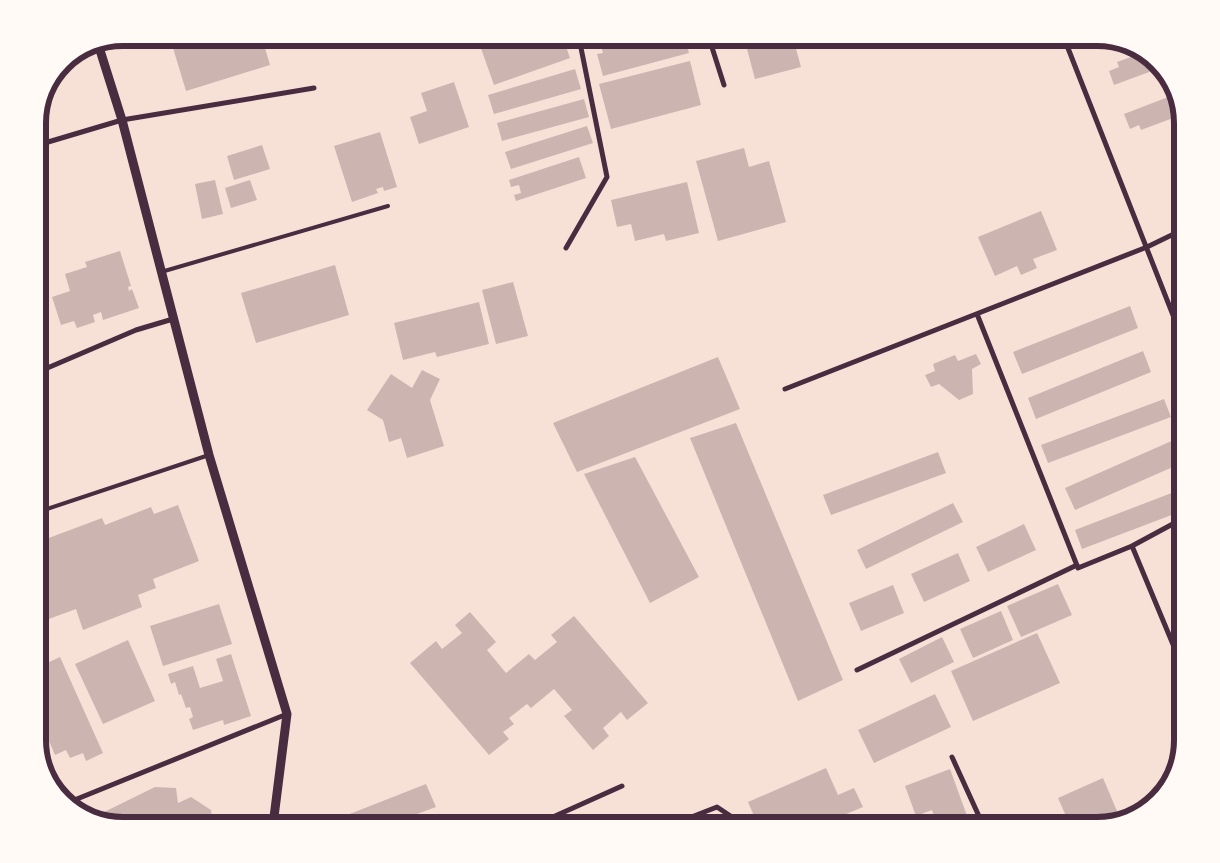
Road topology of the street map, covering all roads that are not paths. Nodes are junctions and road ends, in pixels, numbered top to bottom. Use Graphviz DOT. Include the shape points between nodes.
graph roads {
  1 [pos="581,46"];
  2 [pos="712,46"];
  3 [pos="1067,46"];
  4 [pos="99,50"];
  5 [pos="724,86"];
  6 [pos="314,88"];
  7 [pos="122,120"];
  8 [pos="46,143"];
  9 [pos="388,206"];
  10 [pos="1174,234"];
  11 [pos="566,248"];
  12 [pos="1147,248"];
  13 [pos="161,272"];
  14 [pos="976,314"];
  15 [pos="1174,317"];
  16 [pos="173,319"];
  17 [pos="46,369"];
  18 [pos="785,389"];
  19 [pos="209,456"];
  20 [pos="46,509"];
  21 [pos="1174,523"];
  22 [pos="1132,546"];
  23 [pos="1077,565"];
  24 [pos="1174,647"];
  25 [pos="857,670"];
  26 [pos="287,714"];
  27 [pos="952,757"];
  28 [pos="622,786"];
  29 [pos="76,800"];
  30 [pos="273,817"];
  31 [pos="555,817"];
  32 [pos="693,817"];
  33 [pos="732,817"];
  34 [pos="979,817"];
  1 -- 11 [label="street" via="608,177"];
  2 -- 5 [label="street"];
  3 -- 12 [label="street"];
  4 -- 7 [label="street"];
  6 -- 7 [label="street"];
  7 -- 8 [label="street"];
  7 -- 13 [label="street"];
  9 -- 13 [label="lane"];
  10 -- 12 [label="street"];
  12 -- 14 [label="street"];
  12 -- 15 [label="street"];
  13 -- 16 [label="street"];
  14 -- 18 [label="street"];
  14 -- 23 [label="street"];
  16 -- 17 [label="street" via="136,330"];
  16 -- 19 [label="street"];
  19 -- 20 [label="lane"];
  19 -- 26 [label="street"];
  21 -- 22 [label="street"];
  22 -- 23 [label="street" via="1078,568"];
  22 -- 24 [label="street"];
  23 -- 25 [label="street"];
  26 -- 29 [label="street"];
  26 -- 30 [label="street"];
  27 -- 34 [label="street"];
  28 -- 31 [label="street"];
  32 -- 33 [label="street" via="717,807"];
}
